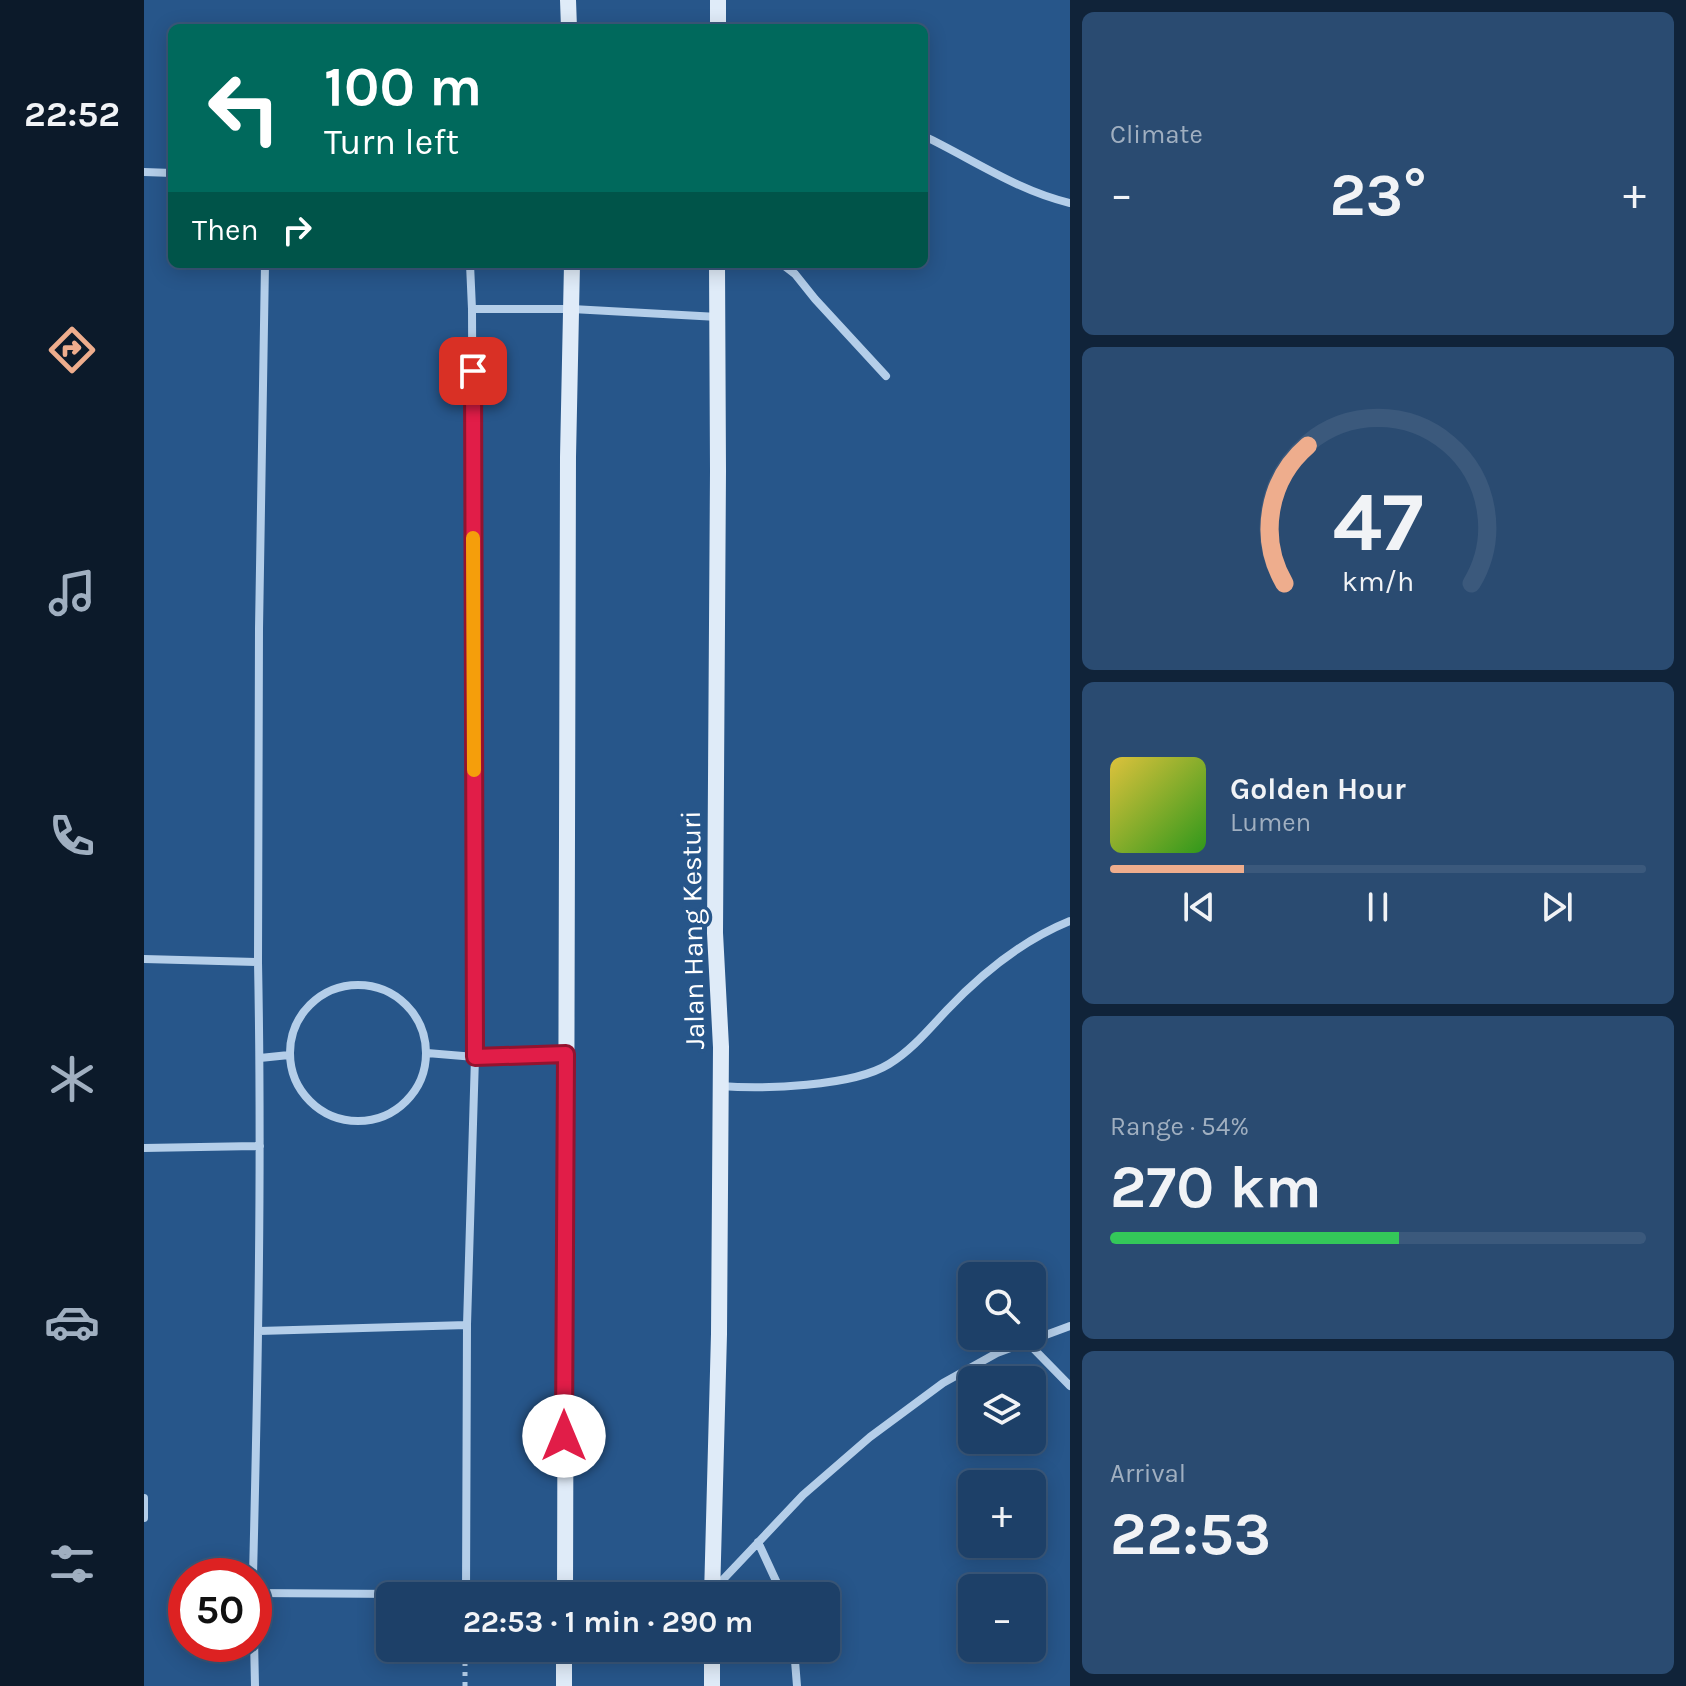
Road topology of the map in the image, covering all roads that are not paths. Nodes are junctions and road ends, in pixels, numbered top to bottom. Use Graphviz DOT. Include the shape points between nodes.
graph roads {
  1 [pos="568,0"];
  2 [pos="718,0"];
  3 [pos="569,24"];
  4 [pos="718,24"];
  5 [pos="928,138"];
  6 [pos="144,172"];
  7 [pos="168,173"];
  8 [pos="1070,203"];
  9 [pos="265,268"];
  10 [pos="470,268"];
  11 [pos="572,268"];
  12 [pos="717,268"];
  13 [pos="787,268"];
  14 [pos="472,309"];
  15 [pos="572,309"];
  16 [pos="718,317"];
  17 [pos="886,376"];
  18 [pos="1070,921"];
  19 [pos="144,959"];
  20 [pos="258,962"];
  21 [pos="427,1053"];
  22 [pos="566,1054"];
  23 [pos="289,1055"];
  24 [pos="475,1057"];
  25 [pos="260,1058"];
  26 [pos="720,1086"];
  27 [pos="260,1146"];
  28 [pos="144,1148"];
  29 [pos="467,1325"];
  30 [pos="1070,1326"];
  31 [pos="259,1331"];
  32 [pos="1046,1335"];
  33 [pos="1005,1350"];
  34 [pos="1035,1350"];
  35 [pos="1070,1386"];
  36 [pos="144,1498"];
  37 [pos="144,1518"];
  38 [pos="758,1542"];
  39 [pos="253,1558"];
  40 [pos="466,1582"];
  41 [pos="565,1582"];
  42 [pos="712,1582"];
  43 [pos="723,1582"];
  44 [pos="777,1582"];
  45 [pos="272,1593"];
  46 [pos="376,1594"];
  47 [pos="254,1662"];
  48 [pos="564,1662"];
  49 [pos="712,1662"];
  50 [pos="795,1662"];
  51 [pos="255,1686"];
  52 [pos="564,1686"];
  53 [pos="712,1686"];
  54 [pos="797,1686"];
  1 -- 3 [label="main road"];
  2 -- 4 [label="main road"];
  5 -- 8 [label="street" via="1016,183"];
  6 -- 7 [label="street"];
  9 -- 20 [label="street"];
  10 -- 14 [label="street"];
  11 -- 15 [label="main road"];
  12 -- 16 [label="main road, Jalan Hang Kesturi"];
  13 -- 17 [label="street"];
  14 -- 15 [label="street"];
  14 -- 24 [label="street"];
  15 -- 16 [label="street"];
  15 -- 22 [label="main road"];
  16 -- 26 [label="main road, Jalan Hang Kesturi" via="715,933"];
  18 -- 26 [label="street" via="999,961 905,1052 879,1069 790,1087"];
  19 -- 20 [label="street"];
  20 -- 25 [label="street"];
  21 -- 23 [label="street" via="410,1097 370,1121 347,1121 315,1106 294,1078"];
  21 -- 23 [label="street" via="424,1032 399,997 358,984 317,998 292,1033"];
  21 -- 24 [label="street"];
  22 -- 24 [label="street"];
  22 -- 41 [label="main road"];
  23 -- 25 [label="street"];
  24 -- 29 [label="street"];
  25 -- 27 [label="street"];
  26 -- 42 [label="main road, Jalan Hang Kesturi"];
  27 -- 28 [label="street"];
  27 -- 31 [label="street"];
  29 -- 31 [label="street"];
  29 -- 40 [label="street"];
  30 -- 32 [label="street"];
  31 -- 39 [label="street"];
  33 -- 38 [label="street" via="943,1383 870,1437"];
  34 -- 35 [label="street"];
  36 -- 37 [label="street"];
  38 -- 43 [label="street"];
  38 -- 44 [label="street"];
  45 -- 46 [label="street"];
  47 -- 51 [label="street"];
  48 -- 52 [label="main road"];
  49 -- 53 [label="main road"];
  50 -- 54 [label="street"];
}
